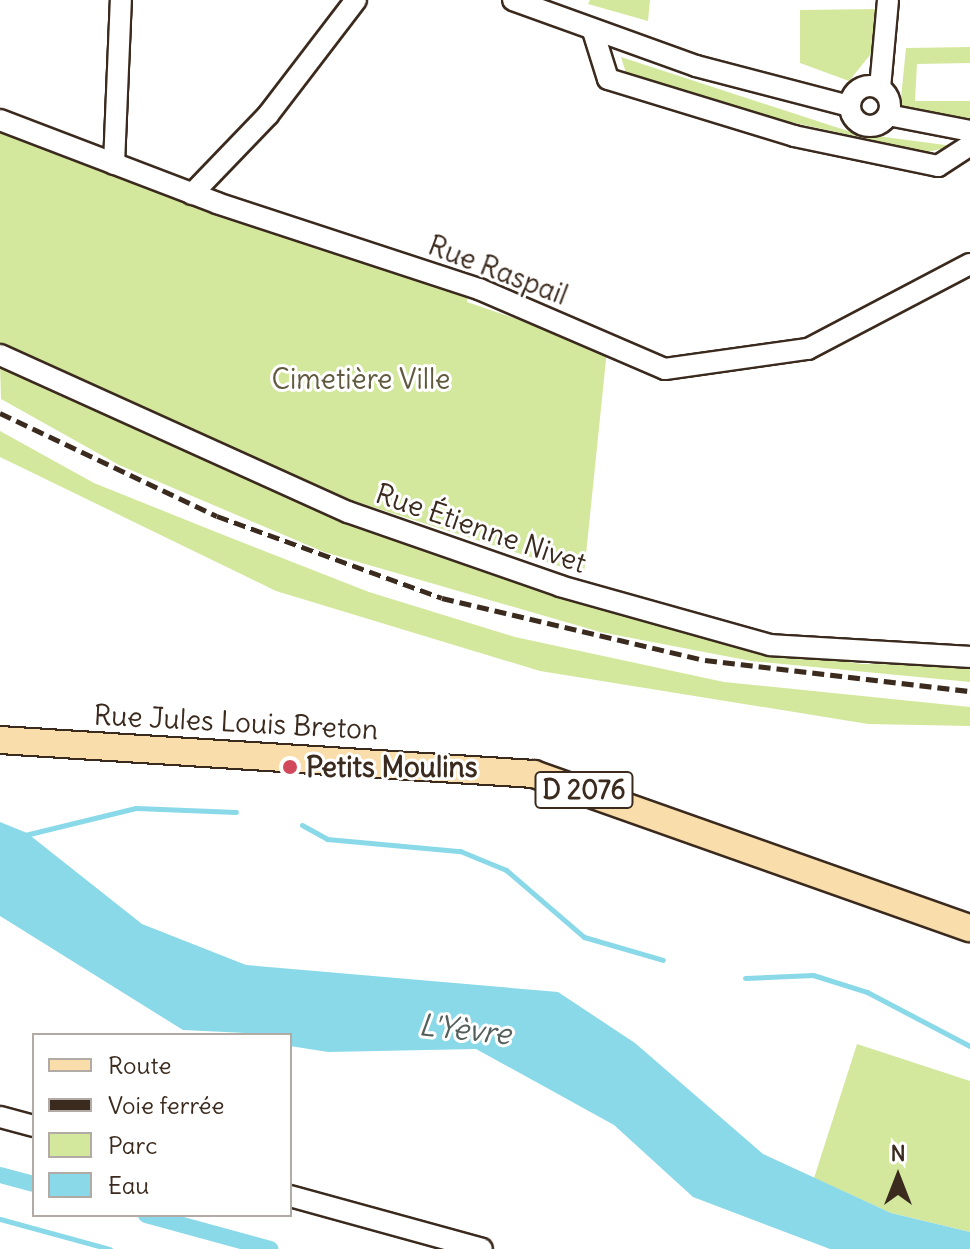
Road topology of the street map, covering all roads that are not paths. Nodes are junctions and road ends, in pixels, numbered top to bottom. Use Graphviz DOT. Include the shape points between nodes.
graph roads {
  1 [pos="121,0"];
  2 [pos="356,0"];
  3 [pos="513,0"];
  4 [pos="888,0"];
  5 [pos="593,31"];
  6 [pos="880,88"];
  7 [pos="850,106"];
  8 [pos="888,115"];
  9 [pos="0,120"];
  10 [pos="970,131"];
  11 [pos="970,145"];
  12 [pos="114,164"];
  13 [pos="192,194"];
  14 [pos="970,264"];
  15 [pos="0,355"];
  16 [pos="970,657"];
  17 [pos="0,740"];
  18 [pos="970,928"];
  19 [pos="0,1117"];
  20 [pos="32,1125"];
  21 [pos="292,1197"];
  22 [pos="482,1249"];
  1 -- 12 [label="street"];
  2 -- 13 [label="street" via="268,115"];
  3 -- 5 [label="street"];
  4 -- 6 [label="street"];
  5 -- 7 [label="street"];
  5 -- 11 [label="street" via="608,79 794,136 938,166"];
  6 -- 7 [label="street" via="858,89"];
  6 -- 8 [label="street"];
  7 -- 8 [label="street" via="869,125"];
  8 -- 10 [label="street"];
  9 -- 12 [label="street, Rue Raspail"];
  12 -- 13 [label="street, Rue Raspail"];
  13 -- 14 [label="street, Rue Raspail" via="479,289 665,369 808,349"];
  15 -- 16 [label="street, Rue Étienne Nivet" via="348,512 560,586 770,645"];
  17 -- 18 [label="main road, Rue Jules Louis Breton / D 2076" via="534,774"];
  19 -- 20 [label="street"];
  21 -- 22 [label="street"];
}
